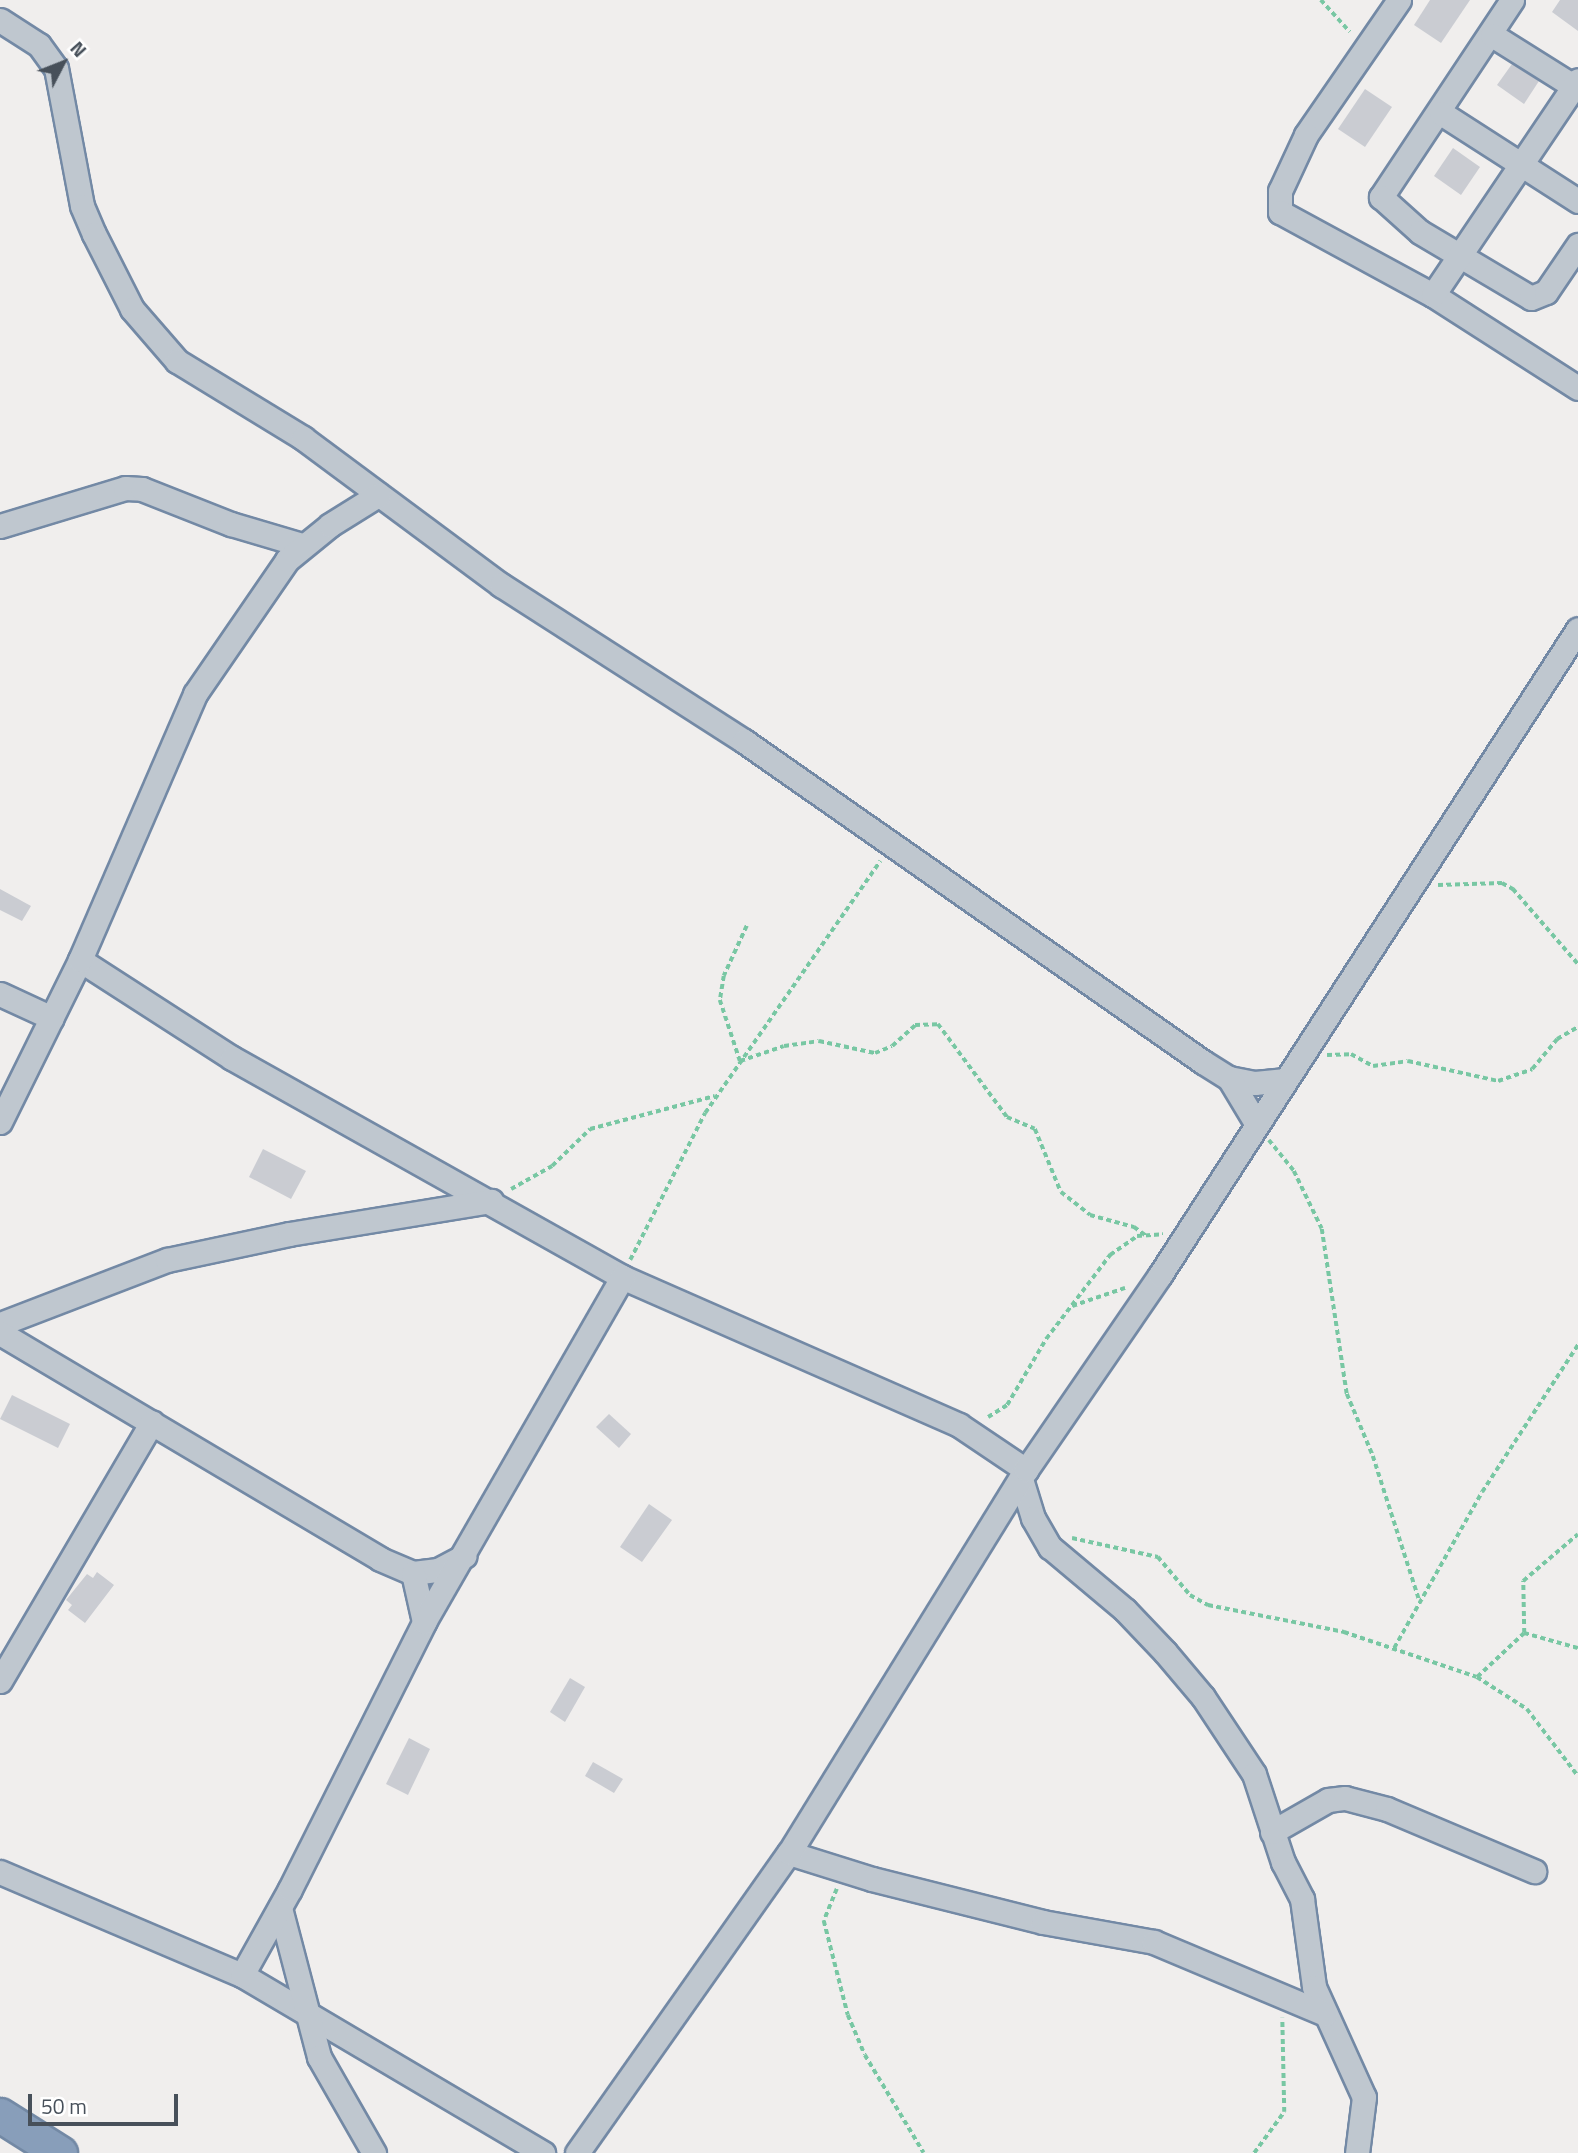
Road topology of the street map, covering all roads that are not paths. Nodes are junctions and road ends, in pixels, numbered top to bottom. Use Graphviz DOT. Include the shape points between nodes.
graph roads {
  1 [pos="1399,0"];
  2 [pos="1513,0"];
  3 [pos="0,20"];
  4 [pos="1492,35"];
  5 [pos="1577,85"];
  6 [pos="1441,113"];
  7 [pos="1520,164"];
  8 [pos="1578,201"];
  9 [pos="1578,245"];
  10 [pos="1459,254"];
  11 [pos="1433,295"];
  12 [pos="1578,388"];
  13 [pos="378,495"];
  14 [pos="0,526"];
  15 [pos="302,545"];
  16 [pos="1578,629"];
  17 [pos="80,960"];
  18 [pos="0,994"];
  19 [pos="52,1018"];
  20 [pos="1290,1071"];
  21 [pos="1229,1078"];
  22 [pos="0,1122"];
  23 [pos="1256,1123"];
  24 [pos="491,1201"];
  25 [pos="622,1277"];
  26 [pos="0,1324"];
  27 [pos="0,1333"];
  28 [pos="152,1422"];
  29 [pos="1024,1475"];
  30 [pos="464,1556"];
  31 [pos="413,1573"];
  32 [pos="424,1622"];
  33 [pos="0,1681"];
  34 [pos="1272,1832"];
  35 [pos="789,1853"];
  36 [pos="1534,1871"];
  37 [pos="0,1872"];
  38 [pos="281,1908"];
  39 [pos="242,1975"];
  40 [pos="307,2010"];
  41 [pos="1325,2014"];
  42 [pos="0,2115"];
  43 [pos="60,2153"];
  44 [pos="373,2153"];
  45 [pos="543,2153"];
  46 [pos="577,2153"];
  47 [pos="1357,2153"];
  1 -- 11 [label="street" via="1306,135 1280,191 1280,212"];
  2 -- 4 [label="street"];
  3 -- 13 [label="street" via="39,45 56,68 82,206 132,309 153,336 177,361 238,394"];
  4 -- 5 [label="street"];
  4 -- 6 [label="street"];
  5 -- 7 [label="street"];
  6 -- 7 [label="street"];
  6 -- 10 [label="street" via="1381,197 1399,217"];
  7 -- 8 [label="street"];
  7 -- 10 [label="street"];
  9 -- 10 [label="street" via="1541,297 1510,288"];
  10 -- 11 [label="street"];
  11 -- 12 [label="street"];
  13 -- 15 [label="street"];
  13 -- 21 [label="street" via="501,585 744,741"];
  14 -- 15 [label="street" via="125,488 142,489 231,524"];
  15 -- 17 [label="street" via="195,694"];
  16 -- 20 [label="street"];
  17 -- 19 [label="street"];
  17 -- 24 [label="street" via="232,1058"];
  18 -- 19 [label="street"];
  19 -- 22 [label="street"];
  20 -- 21 [label="street" via="1255,1083"];
  20 -- 23 [label="street"];
  21 -- 23 [label="street"];
  23 -- 29 [label="street"];
  24 -- 25 [label="street"];
  24 -- 26 [label="street" via="167,1259"];
  25 -- 29 [label="street" via="958,1425"];
  25 -- 30 [label="street"];
  27 -- 28 [label="street"];
  28 -- 31 [label="street" via="380,1559"];
  28 -- 33 [label="street"];
  29 -- 34 [label="street" via="1039,1531 1062,1560 1125,1610 1203,1697 1254,1774"];
  29 -- 35 [label="street"];
  30 -- 31 [label="street" via="438,1570"];
  30 -- 32 [label="street"];
  31 -- 32 [label="street"];
  32 -- 38 [label="street"];
  34 -- 36 [label="street" via="1328,1800 1345,1798 1387,1808"];
  34 -- 41 [label="street" via="1302,1899 1310,1975"];
  35 -- 41 [label="street" via="1043,1922 1154,1942"];
  35 -- 46 [label="street"];
  37 -- 39 [label="street"];
  38 -- 39 [label="street"];
  38 -- 40 [label="street"];
  39 -- 40 [label="street"];
  40 -- 44 [label="street" via="319,2057"];
  40 -- 45 [label="street"];
  41 -- 47 [label="street" via="1364,2097"];
  42 -- 43 [label="highway"];
}
